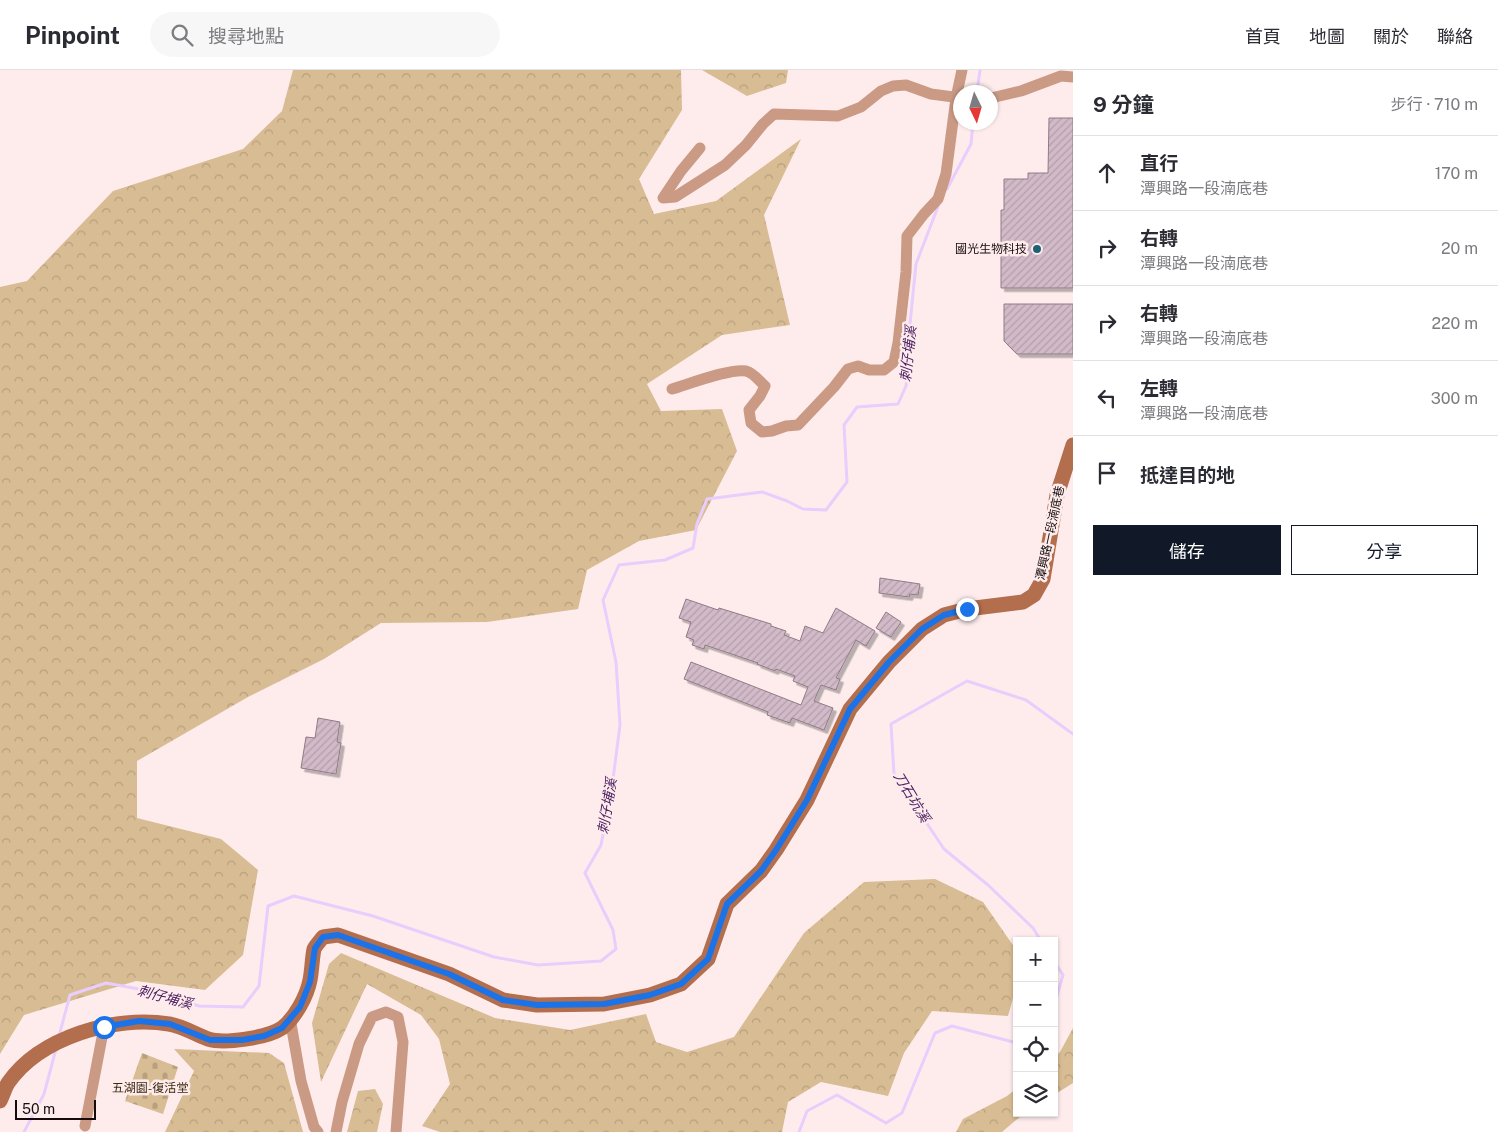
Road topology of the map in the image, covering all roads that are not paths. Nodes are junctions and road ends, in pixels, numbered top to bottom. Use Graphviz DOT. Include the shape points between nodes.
graph roads {
  1 [pos="962,70"];
  2 [pos="1061,73"];
  3 [pos="1073,77"];
  4 [pos="960,85"];
  5 [pos="998,96"];
  6 [pos="953,97"];
  7 [pos="953,130"];
  8 [pos="700,148"];
  9 [pos="672,390"];
  10 [pos="1073,445"];
  11 [pos="290,1018"];
  12 [pos="104,1027"];
  13 [pos="0,1101"];
  14 [pos="85,1126"];
  15 [pos="318,1132"];
  16 [pos="336,1132"];
  17 [pos="396,1132"];
  1 -- 4 [label="street"];
  2 -- 3 [label="street"];
  2 -- 5 [label="street" via="1022,91"];
  6 -- 8 [label="street" via="906,85 893,86 838,116 774,114 726,165 675,197 663,198"];
  7 -- 9 [label="street" via="946,174 938,199 907,236 906,272 894,362 884,370 858,366 848,369 798,425 772,431 762,432 751,423 749,410 765,386 746,371 728,373"];
  10 -- 11 [label="street, 潭興路一段湳底巷" via="1057,495 1042,579 1034,595 1023,602 944,615 922,629 889,662 850,709 807,800 776,850 761,871 727,904 708,959 681,984 650,995 604,1004 537,1005 503,1000 449,974 338,935 323,937 315,948 310,982 300,1007"];
  11 -- 12 [label="street, 潭興路一段湳底巷" via="282,1028 242,1040 210,1040 163,1023 139,1021"];
  11 -- 15 [label="street" via="301,1081 314,1128"];
  12 -- 13 [label="street, 潭興路一段湳底巷" via="52,1045 28,1062 8,1084"];
  12 -- 14 [label="street"];
  16 -- 17 [label="street" via="359,1044 372,1017 386,1012 398,1017 403,1042"];
}
